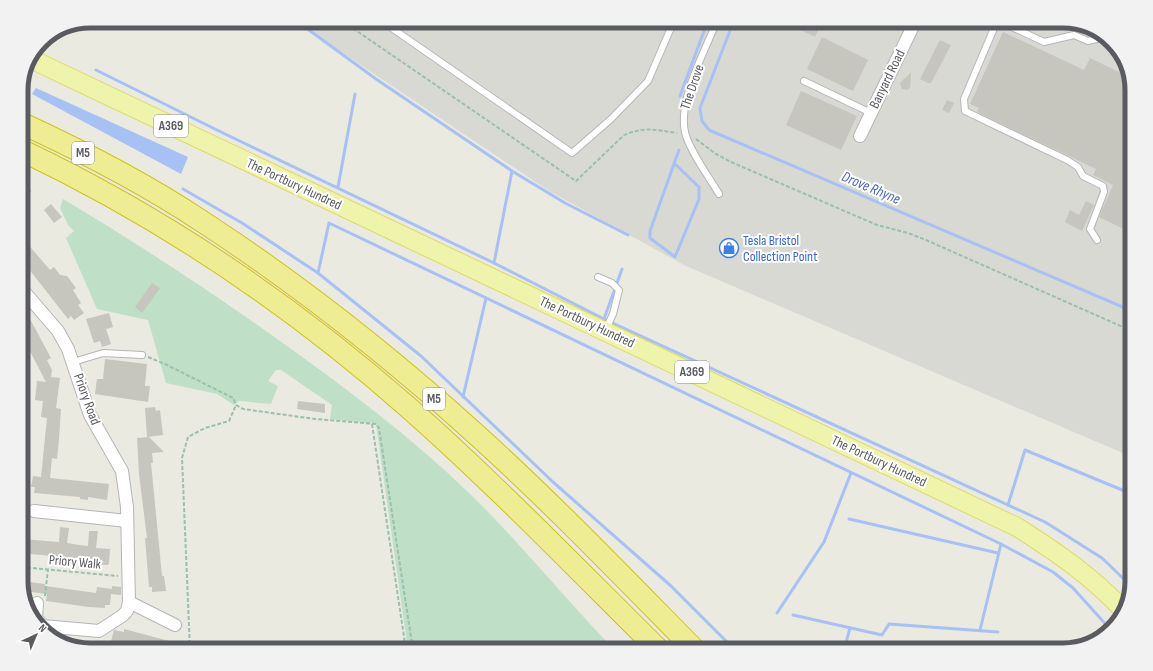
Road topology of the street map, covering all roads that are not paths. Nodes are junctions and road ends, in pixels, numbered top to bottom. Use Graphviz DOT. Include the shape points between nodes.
graph roads {
  1 [pos="392,28"];
  2 [pos="672,28"];
  3 [pos="714,28"];
  4 [pos="912,28"];
  5 [pos="995,28"];
  6 [pos="1013,28"];
  7 [pos="1098,39"];
  8 [pos="35,61"];
  9 [pos="804,82"];
  10 [pos="871,113"];
  11 [pos="28,126"];
  12 [pos="860,136"];
  13 [pos="28,153"];
  14 [pos="719,194"];
  15 [pos="1097,240"];
  16 [pos="598,277"];
  17 [pos="28,296"];
  18 [pos="606,331"];
  19 [pos="142,355"];
  20 [pos="73,362"];
  21 [pos="34,511"];
  22 [pos="127,520"];
  23 [pos="573,565"];
  24 [pos="129,602"];
  25 [pos="37,603"];
  26 [pos="1120,606"];
  27 [pos="655,610"];
  28 [pos="36,613"];
  29 [pos="175,625"];
  30 [pos="48,627"];
  31 [pos="639,643"];
  32 [pos="652,643"];
  33 [pos="687,643"];
  34 [pos="702,643"];
  1 -- 2 [label="lane" via="572,153 648,81"];
  3 -- 14 [label="lane, The Drove" via="686,100 683,116 685,134"];
  4 -- 10 [label="street, Banyard Road"];
  5 -- 15 [label="lane" via="964,99 965,111 1067,160 1078,167 1083,176 1103,186 1104,192 1090,229"];
  6 -- 7 [label="lane" via="1044,42 1074,35 1088,41"];
  8 -- 18 [label="main road, The Portbury Hundred / A369"];
  9 -- 10 [label="lane"];
  10 -- 12 [label="street, Banyard Road"];
  11 -- 27 [label="highway, M5" via="147,187 196,217 289,281 345,324 479,438"];
  13 -- 23 [label="highway, M5" via="132,208 228,267 326,341 407,407 522,513"];
  16 -- 18 [label="lane" via="612,283 619,290"];
  17 -- 20 [label="street, Priory Road" via="58,331"];
  18 -- 26 [label="main road, The Portbury Hundred / A369" via="1017,527 1070,561"];
  19 -- 20 [label="lane" via="103,353"];
  20 -- 22 [label="street, Priory Road" via="90,415 122,471"];
  21 -- 22 [label="street"];
  22 -- 24 [label="street, Priory Road"];
  23 -- 31 [label="highway, M5"];
  23 -- 32 [label="highway, M5"];
  24 -- 29 [label="street"];
  24 -- 30 [label="street" via="127,611 103,630"];
  25 -- 28 [label="street"];
  27 -- 33 [label="highway, M5"];
  27 -- 34 [label="highway, M5"];
}
